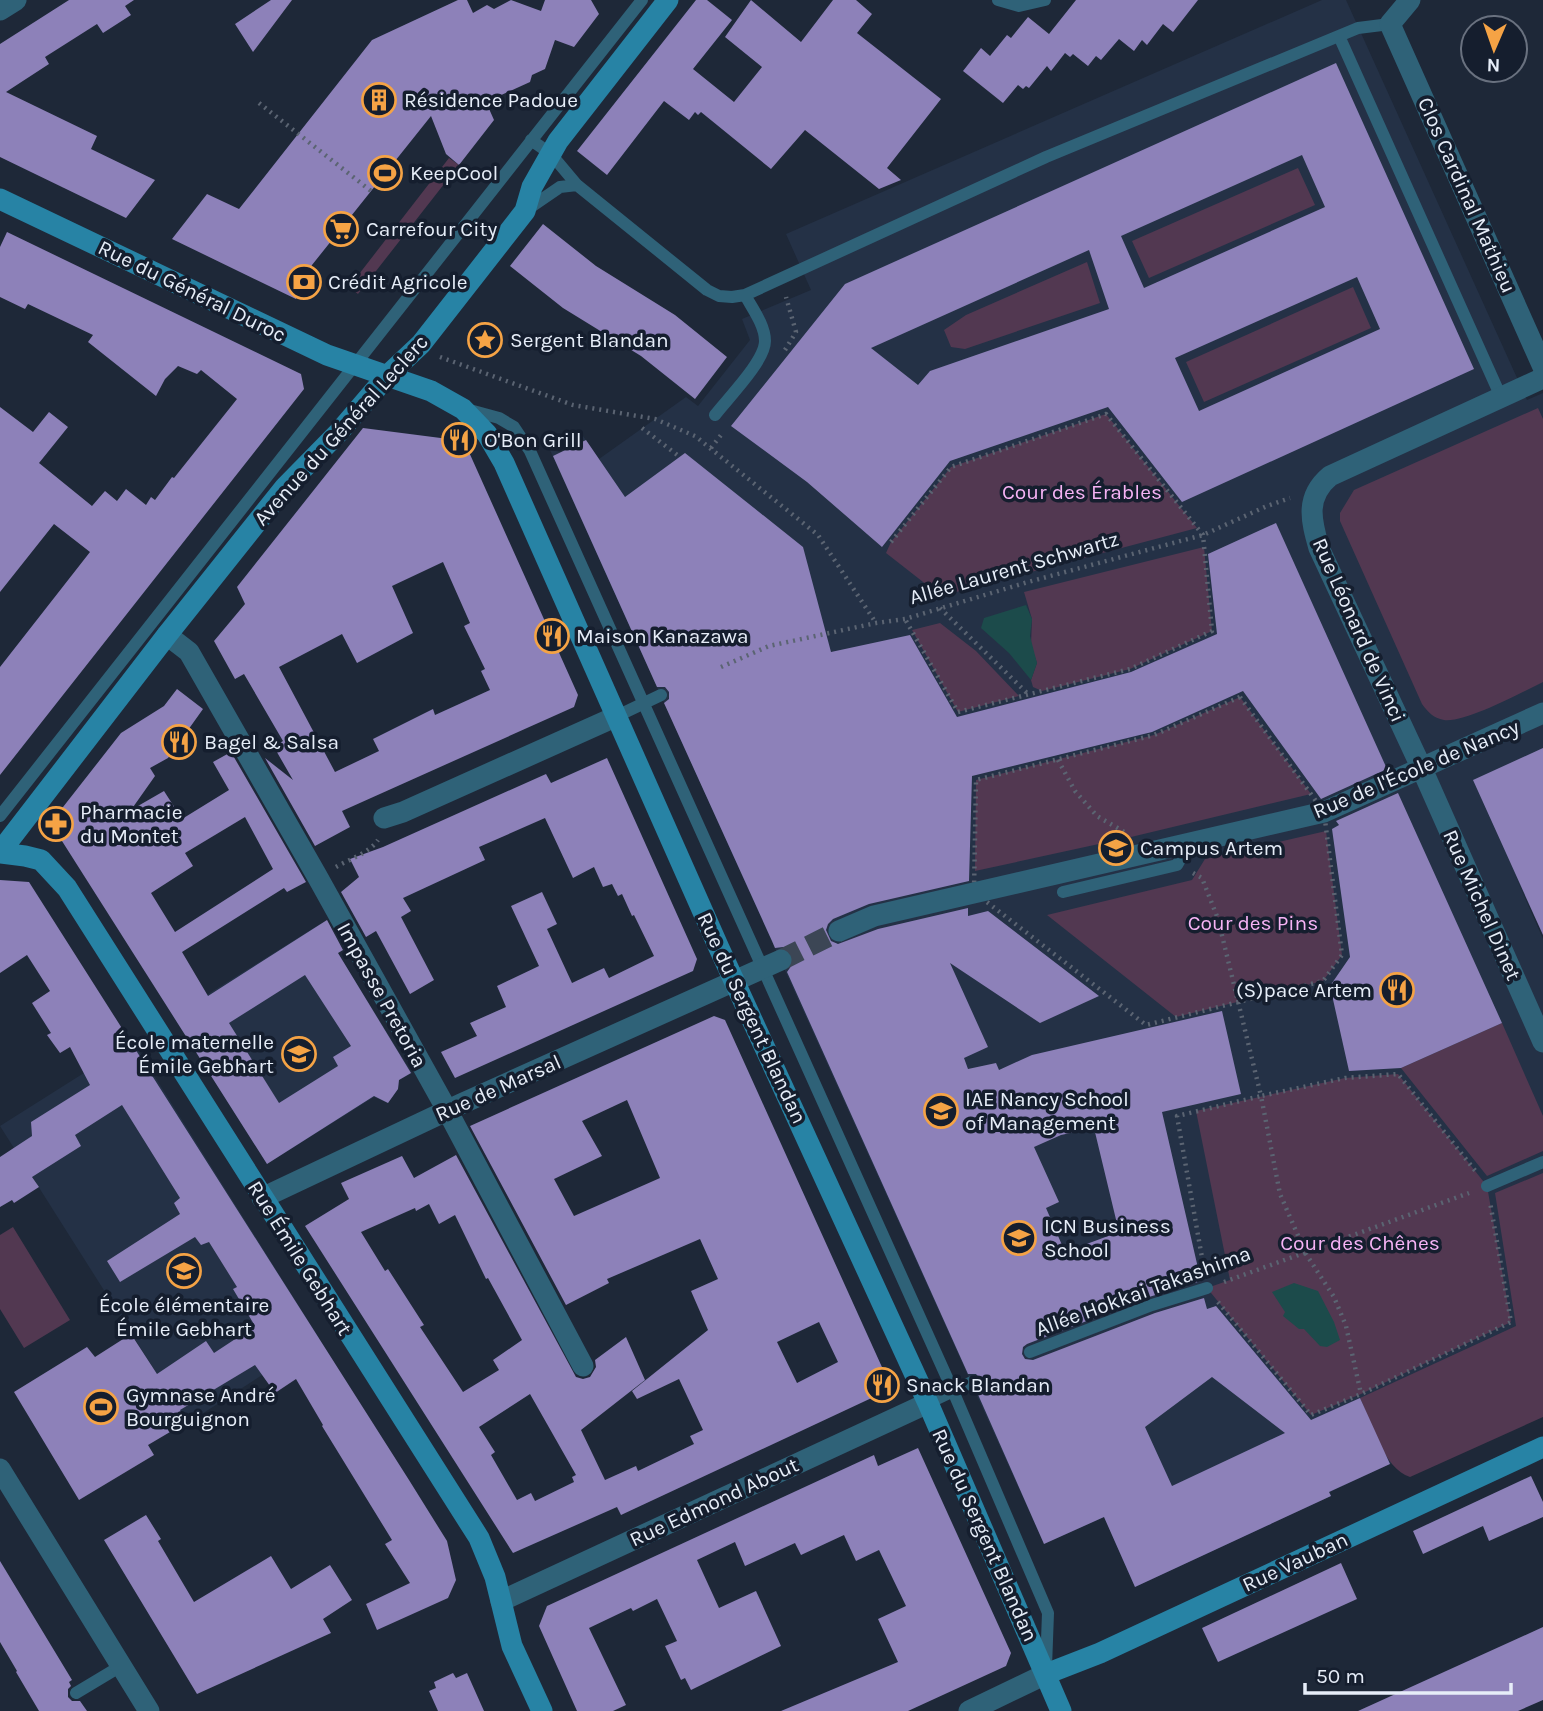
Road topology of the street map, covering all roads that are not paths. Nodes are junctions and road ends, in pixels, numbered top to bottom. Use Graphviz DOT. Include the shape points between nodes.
graph roads {
  1 [pos="16,0"];
  2 [pos="642,0"];
  3 [pos="668,0"];
  4 [pos="998,0"];
  5 [pos="1045,0"];
  6 [pos="1410,0"];
  7 [pos="0,10"];
  8 [pos="1390,24"];
  9 [pos="1339,36"];
  10 [pos="531,140"];
  11 [pos="551,154"];
  12 [pos="577,185"];
  13 [pos="0,198"];
  14 [pos="524,211"];
  15 [pos="745,295"];
  16 [pos="355,365"];
  17 [pos="1543,367"];
  18 [pos="387,376"];
  19 [pos="1543,377"];
  20 [pos="1502,397"];
  21 [pos="463,408"];
  22 [pos="715,415"];
  23 [pos="159,629"];
  24 [pos="661,695"];
  25 [pos="643,704"];
  26 [pos="1543,713"];
  27 [pos="615,717"];
  28 [pos="1422,769"];
  29 [pos="0,816"];
  30 [pos="384,818"];
  31 [pos="1189,844"];
  32 [pos="0,853"];
  33 [pos="1063,892"];
  34 [pos="839,931"];
  35 [pos="772,964"];
  36 [pos="735,981"];
  37 [pos="1543,1042"];
  38 [pos="447,1110"];
  39 [pos="1543,1162"];
  40 [pos="1487,1186"];
  41 [pos="262,1198"];
  42 [pos="1207,1289"];
  43 [pos="1030,1352"];
  44 [pos="583,1366"];
  45 [pos="972,1382"];
  46 [pos="953,1391"];
  47 [pos="928,1403"];
  48 [pos="1543,1447"];
  49 [pos="0,1469"];
  50 [pos="501,1601"];
  51 [pos="121,1666"];
  52 [pos="1046,1674"];
  53 [pos="76,1693"];
  54 [pos="149,1711"];
  55 [pos="542,1711"];
  56 [pos="970,1711"];
  57 [pos="1061,1711"];
  1 -- 7 [label="street"];
  2 -- 10 [label="lane"];
  3 -- 11 [label="street, Avenue du Général Leclerc"];
  4 -- 5 [label="lane" via="1019,6"];
  6 -- 8 [label="street"];
  8 -- 9 [label="lane"];
  8 -- 17 [label="street, Clos Cardinal Mathieu"];
  9 -- 15 [label="lane" via="1046,157"];
  9 -- 20 [label="lane"];
  10 -- 11 [label="lane"];
  10 -- 16 [label="lane"];
  11 -- 12 [label="lane"];
  11 -- 14 [label="street, Avenue du Général Leclerc" via="531,187"];
  12 -- 14 [label="lane" via="561,187"];
  12 -- 15 [label="lane" via="707,290 719,296"];
  13 -- 16 [label="street, Rue du Général Duroc"];
  14 -- 18 [label="street, Avenue du Général Leclerc" via="421,344"];
  15 -- 22 [label="lane" via="766,342 762,355"];
  16 -- 18 [label="street, Rue du Général Duroc"];
  16 -- 23 [label="lane"];
  18 -- 21 [label="street, Rue du Sergent Blandan"];
  18 -- 23 [label="street, Avenue du Général Leclerc"];
  19 -- 20 [label="street"];
  20 -- 28 [label="street, Rue Léonard de Vinci" via="1331,476 1318,486 1315,496 1311,521 1319,548"];
  21 -- 25 [label="lane" via="514,427 530,451"];
  21 -- 27 [label="street, Rue du Sergent Blandan" via="487,434 504,463"];
  23 -- 29 [label="lane"];
  23 -- 32 [label="street, Avenue du Général Leclerc"];
  23 -- 38 [label="street, Impasse Pretoria" via="189,652"];
  24 -- 25 [label="lane"];
  25 -- 27 [label="lane"];
  25 -- 35 [label="lane"];
  26 -- 28 [label="street, Rue de l'École de Nancy"];
  27 -- 30 [label="street"];
  27 -- 36 [label="street, Rue du Sergent Blandan"];
  28 -- 31 [label="street, Rue de l'École de Nancy" via="1324,812"];
  28 -- 37 [label="street, Rue Michel Dinet"];
  31 -- 33 [label="lane" via="1177,866"];
  31 -- 34 [label="street, Rue de l'École de Nancy" via="874,916"];
  32 -- 41 [label="street, Rue Émile Gebhart" via="41,860 67,888"];
  35 -- 36 [label="street"];
  35 -- 46 [label="lane"];
  36 -- 38 [label="street, Rue de Marsal"];
  36 -- 47 [label="street, Rue du Sergent Blandan"];
  38 -- 41 [label="street, Rue de Marsal"];
  38 -- 44 [label="street, Impasse Pretoria"];
  39 -- 40 [label="lane"];
  41 -- 50 [label="street, Rue Émile Gebhart" via="479,1538"];
  42 -- 43 [label="lane, Allée Hokkai Takashima"];
  45 -- 46 [label="lane"];
  46 -- 47 [label="lane"];
  46 -- 52 [label="lane" via="1048,1613"];
  47 -- 50 [label="street, Rue Edmond About"];
  47 -- 52 [label="street, Rue du Sergent Blandan"];
  48 -- 52 [label="street, Rue Vauban"];
  49 -- 51 [label="street"];
  50 -- 55 [label="street, Rue Émile Gebhart" via="512,1646"];
  51 -- 53 [label="lane"];
  51 -- 54 [label="street"];
  52 -- 56 [label="street"];
  52 -- 57 [label="street, Rue du Sergent Blandan"];
}
